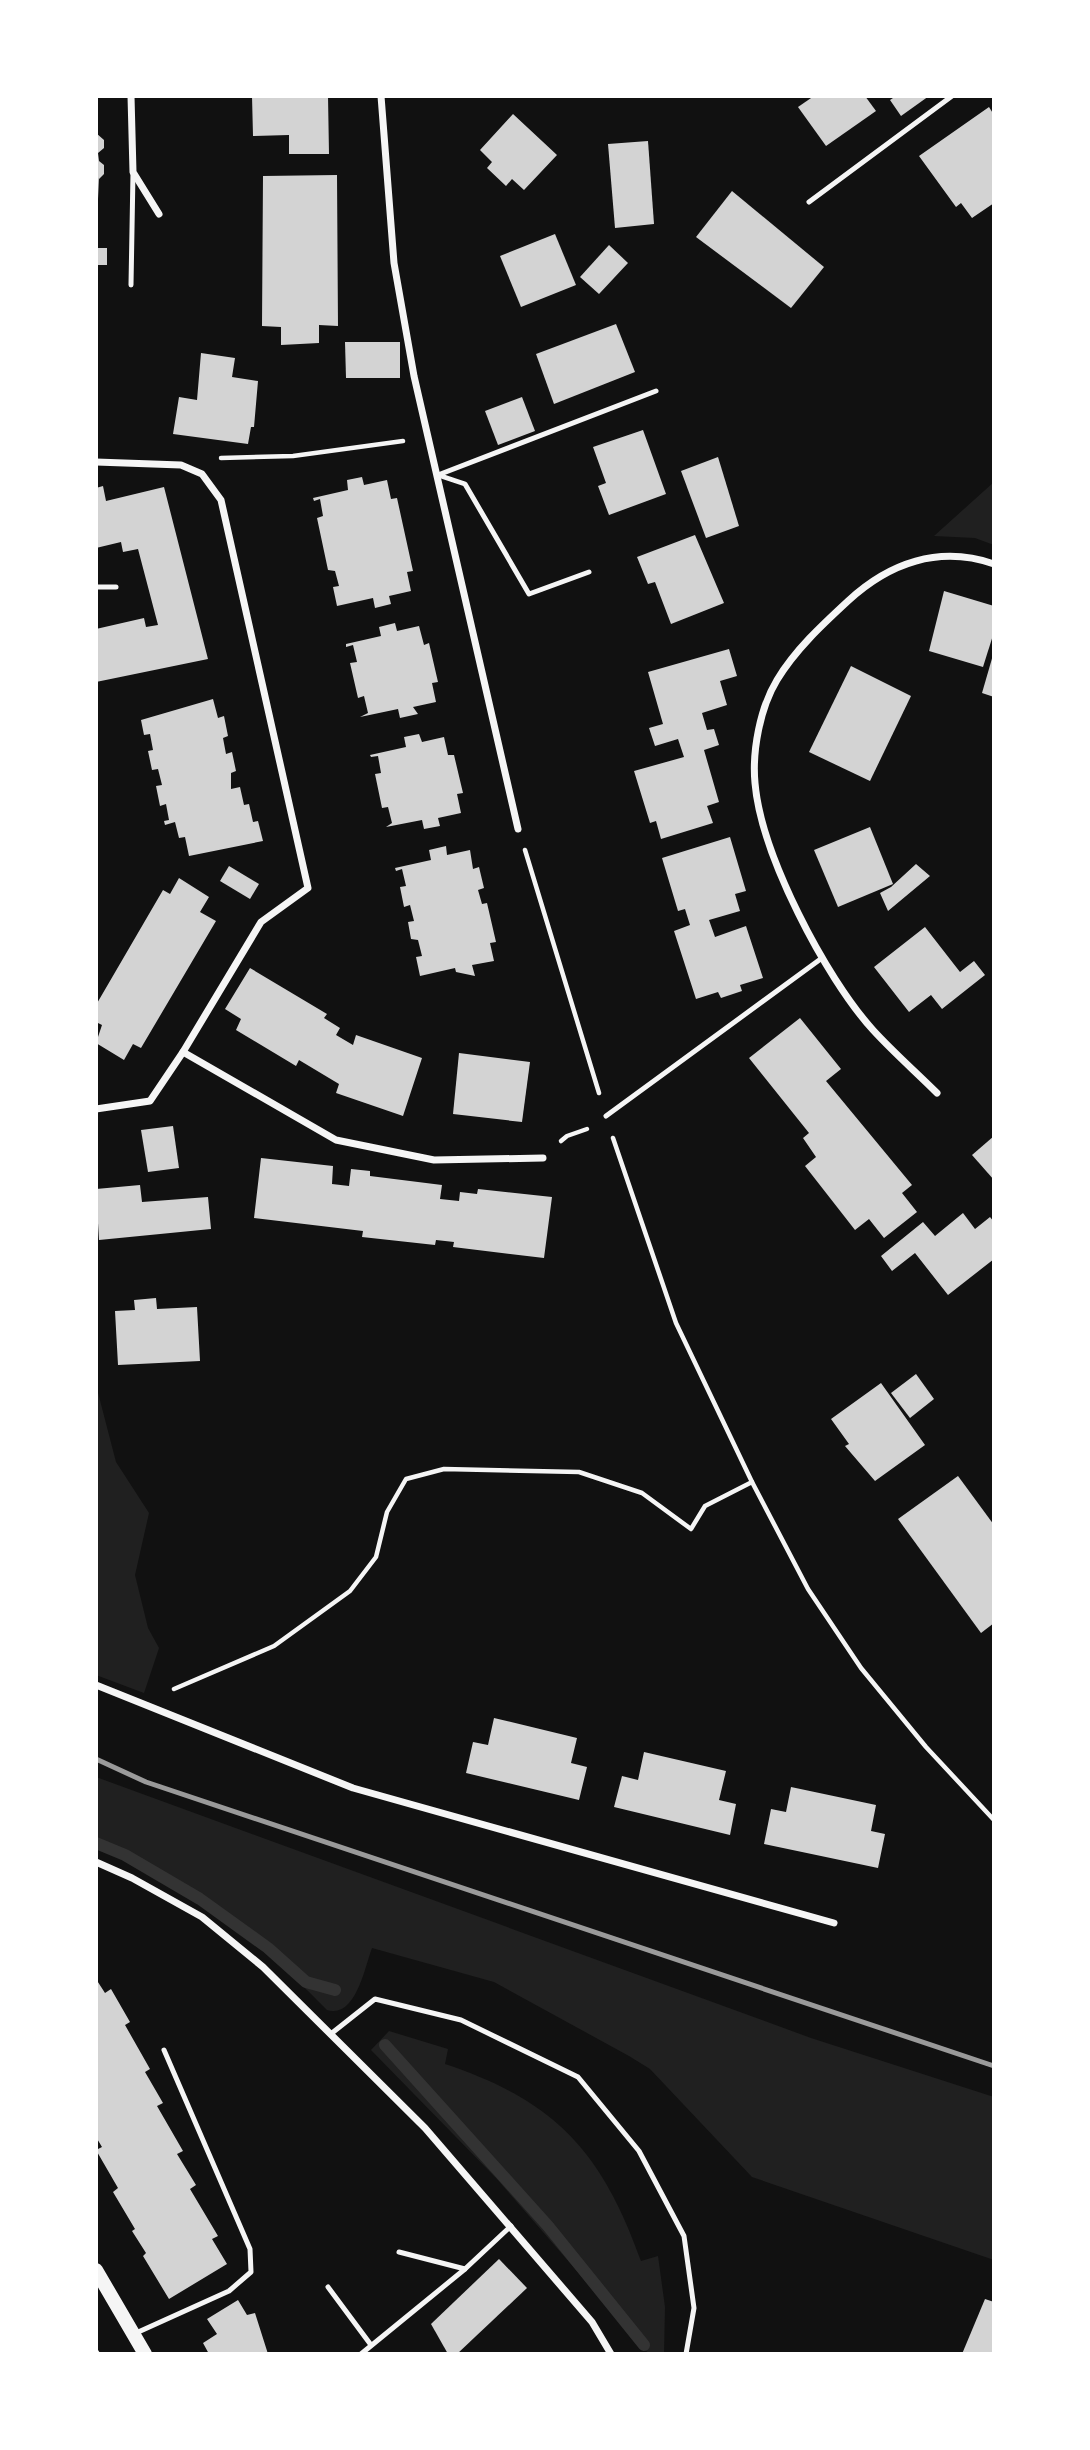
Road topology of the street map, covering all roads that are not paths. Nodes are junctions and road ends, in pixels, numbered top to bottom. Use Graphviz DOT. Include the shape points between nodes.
graph roads {
  1 [pos="131,96"];
  2 [pos="381,96"];
  3 [pos="952,96"];
  4 [pos="133,172"];
  5 [pos="808,202"];
  6 [pos="159,214"];
  7 [pos="131,285"];
  8 [pos="656,391"];
  9 [pos="96,462"];
  10 [pos="438,475"];
  11 [pos="994,564"];
  12 [pos="589,572"];
  13 [pos="96,587"];
  14 [pos="116,587"];
  15 [pos="519,830"];
  16 [pos="822,958"];
  17 [pos="183,1052"];
  18 [pos="937,1093"];
  19 [pos="96,1109"];
  20 [pos="607,1119"];
  21 [pos="543,1158"];
  22 [pos="96,1685"];
  23 [pos="96,1862"];
  24 [pos="834,1923"];
  25 [pos="332,2033"];
  26 [pos="164,2050"];
  27 [pos="511,2226"];
  28 [pos="399,2252"];
  29 [pos="465,2269"];
  30 [pos="96,2270"];
  31 [pos="328,2287"];
  32 [pos="133,2335"];
  33 [pos="371,2345"];
  34 [pos="145,2354"];
  35 [pos="361,2354"];
  36 [pos="611,2354"];
  37 [pos="685,2354"];
  1 -- 4 [label="street"];
  2 -- 10 [label="street" via="394,263"];
  3 -- 5 [label="lane"];
  4 -- 6 [label="street"];
  4 -- 7 [label="lane"];
  8 -- 10 [label="lane"];
  9 -- 17 [label="street" via="181,465 202,474 221,500 308,888 261,922"];
  10 -- 12 [label="lane" via="466,484 529,594"];
  10 -- 15 [label="street"];
  11 -- 16 [label="street" via="948,556 889,569 818,629 776,681 755,749 759,805 781,869"];
  13 -- 14 [label="lane"];
  16 -- 18 [label="street" via="872,1029"];
  16 -- 20 [label="lane"];
  17 -- 19 [label="street" via="150,1101"];
  17 -- 21 [label="street" via="336,1140 433,1160"];
  22 -- 24 [label="street" via="353,1788"];
  23 -- 25 [label="street" via="202,1917"];
  25 -- 27 [label="street" via="425,2128"];
  25 -- 37 [label="lane" via="375,1999 461,2020 578,2077 639,2151 684,2236 694,2308"];
  26 -- 32 [label="lane" via="250,2249 251,2272 229,2291"];
  27 -- 29 [label="lane"];
  27 -- 36 [label="street" via="592,2322"];
  28 -- 29 [label="lane"];
  29 -- 33 [label="lane"];
  30 -- 32 [label="main road"];
  31 -- 33 [label="lane"];
  32 -- 34 [label="main road"];
  33 -- 35 [label="lane"];
}
